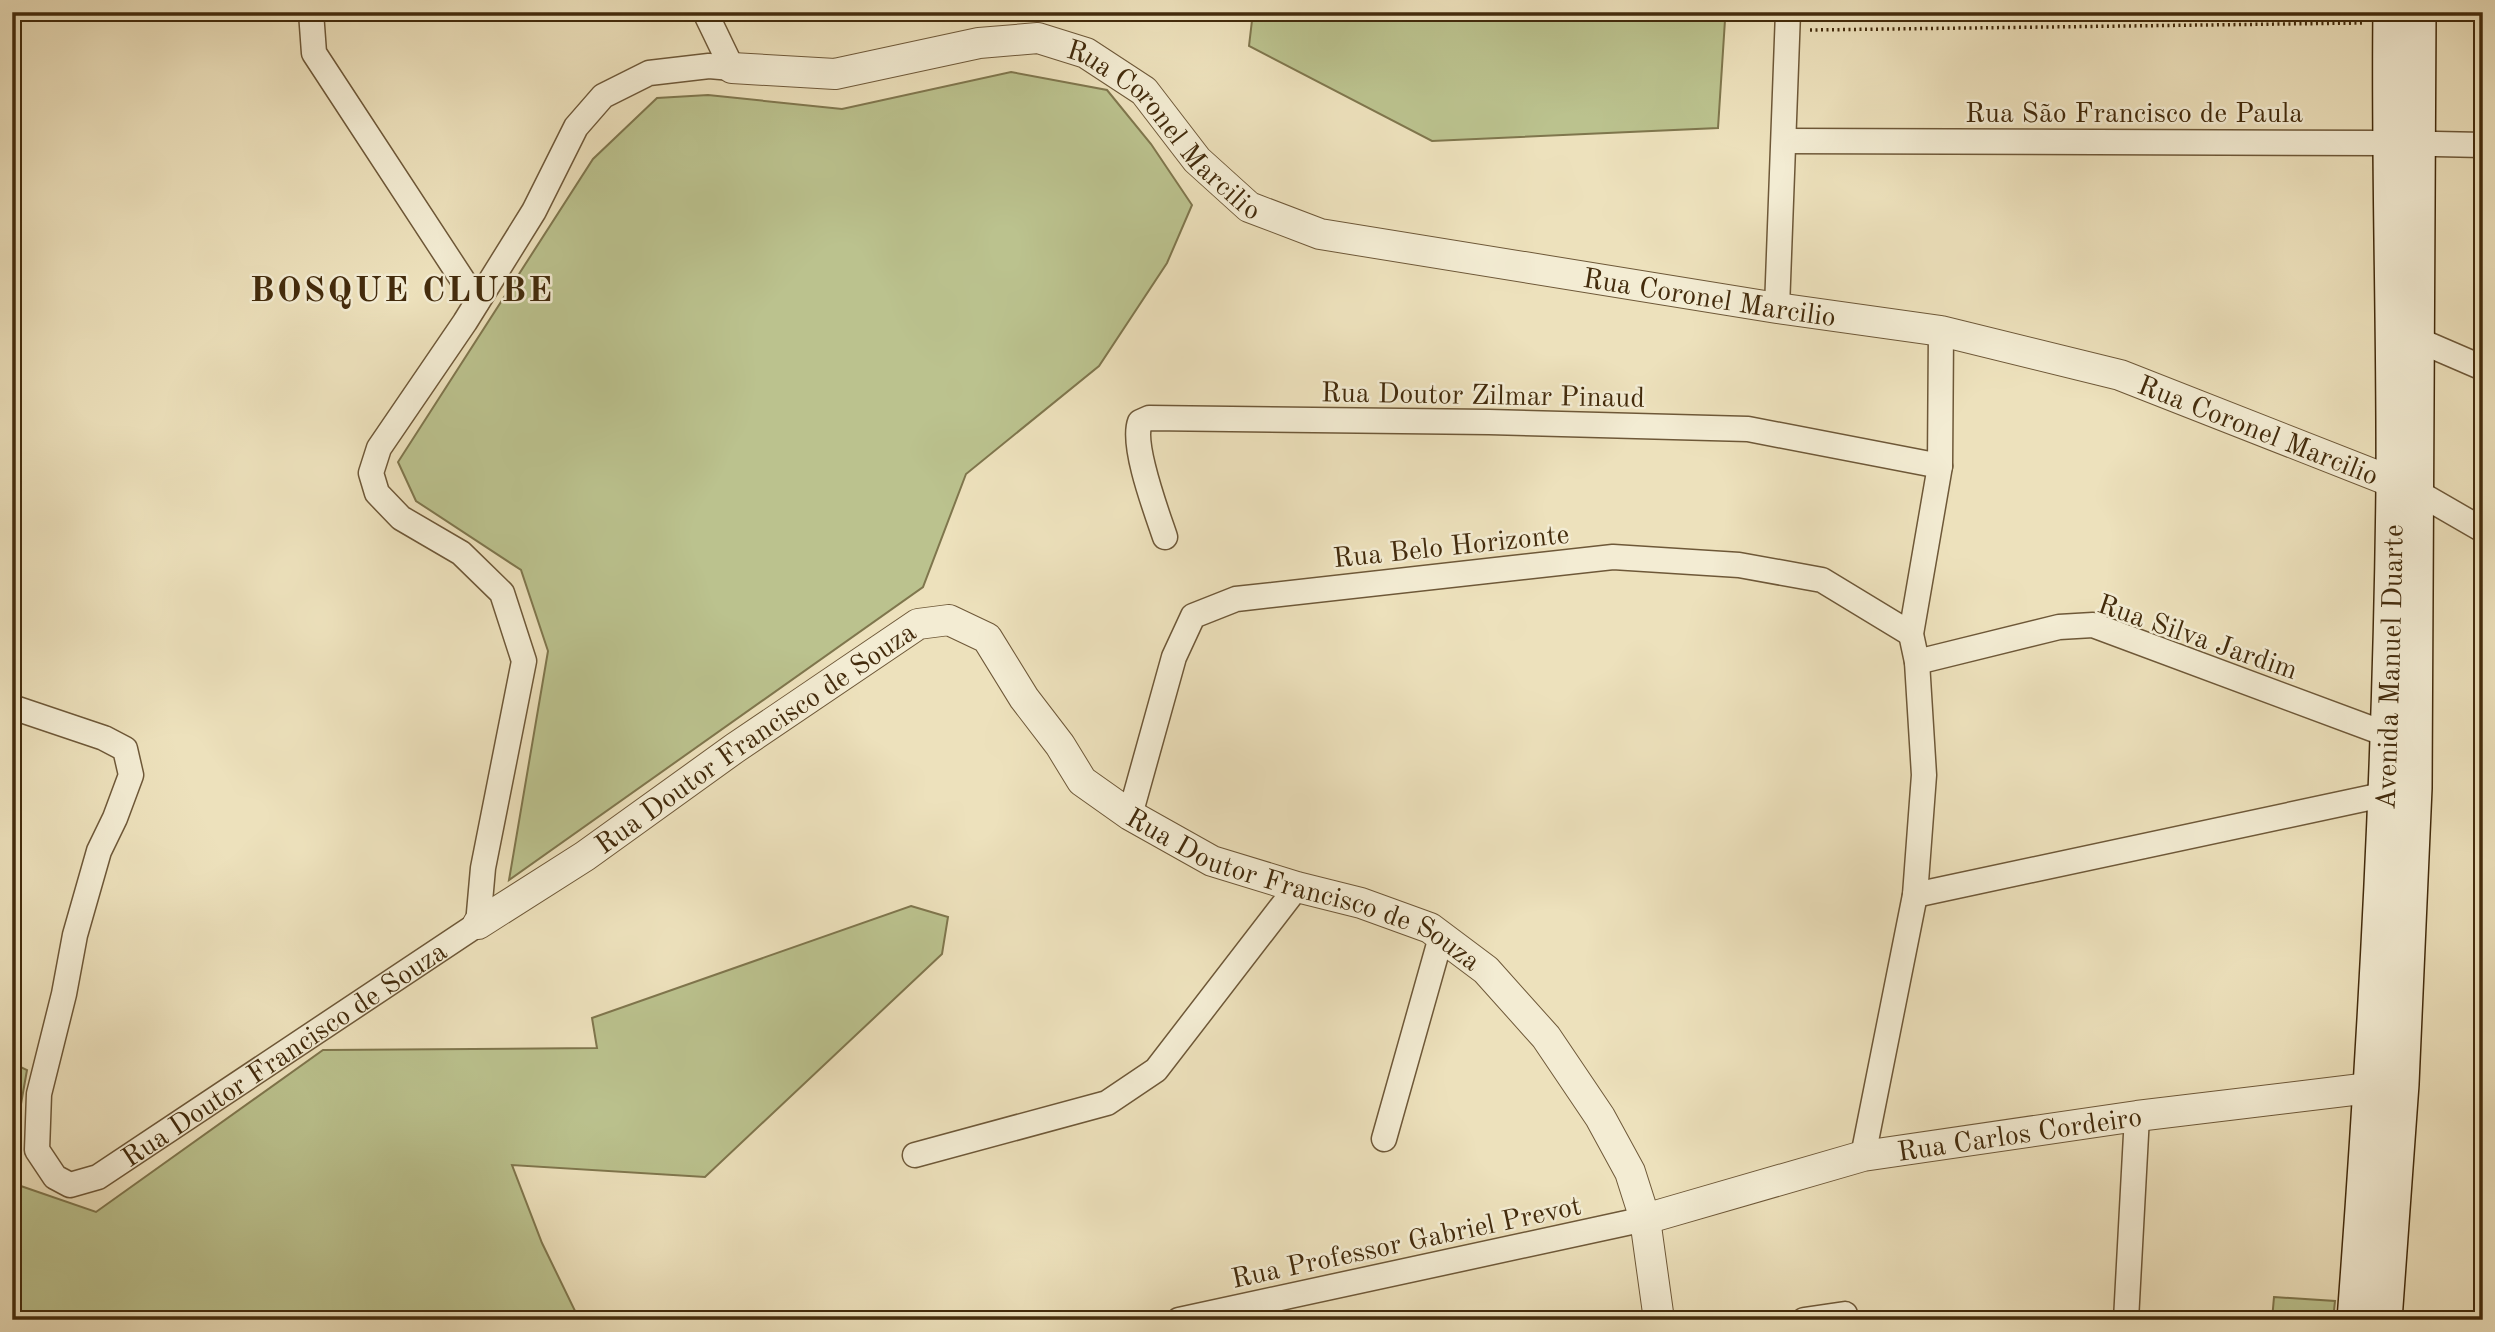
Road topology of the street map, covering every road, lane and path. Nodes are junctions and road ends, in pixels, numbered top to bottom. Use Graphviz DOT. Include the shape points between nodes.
graph roads {
  1 [pos="311,12"];
  2 [pos="705,12"];
  3 [pos="2399,16"];
  4 [pos="1788,21"];
  5 [pos="732,68"];
  6 [pos="1784,141"];
  7 [pos="2404,143"];
  8 [pos="2483,145"];
  9 [pos="477,302"];
  10 [pos="1777,308"];
  11 [pos="1941,331"];
  12 [pos="2418,340"];
  13 [pos="2483,368"];
  14 [pos="1940,466"];
  15 [pos="2405,487"];
  16 [pos="2483,530"];
  17 [pos="1165,537"];
  18 [pos="1911,634"];
  19 [pos="1917,662"];
  20 [pos="12,707"];
  21 [pos="2402,740"];
  22 [pos="2400,791"];
  23 [pos="1130,815"];
  24 [pos="1297,887"];
  25 [pos="1915,895"];
  26 [pos="478,924"];
  27 [pos="1441,937"];
  28 [pos="2387,1086"];
  29 [pos="2137,1116"];
  30 [pos="1384,1139"];
  31 [pos="915,1155"];
  32 [pos="1863,1156"];
  33 [pos="1645,1219"];
  34 [pos="1845,1314"];
  35 [pos="1179,1320"];
  36 [pos="1659,1320"];
  37 [pos="1804,1320"];
  38 [pos="2126,1320"];
  39 [pos="2354,1320"];
  40 [pos="2385,1320"];
  1 -- 9 [label="street" via="314,53"];
  2 -- 5 [label="street"];
  3 -- 4 [label="path"];
  3 -- 7 [label="main road, Avenida Manuel Duarte"];
  4 -- 6 [label="street"];
  5 -- 9 [label="street, Rua Coronel Marcilio" via="649,73 603,96 576,127 534,211"];
  5 -- 10 [label="street, Rua Coronel Marcilio" via="835,75 979,43 1038,38 1086,54 1144,91 1197,160 1249,207 1320,234"];
  6 -- 7 [label="street, Rua São Francisco de Paula"];
  6 -- 10 [label="street"];
  7 -- 8 [label="street, Rua São Francisco de Paula"];
  7 -- 12 [label="main road, Avenida Manuel Duarte"];
  7 -- 15 [label="main road, Avenida Manuel Duarte"];
  9 -- 26 [label="street, Rua Coronel Marcilio" via="379,448 371,473 377,493 401,518 461,553 502,593 524,661 483,868"];
  10 -- 11 [label="street, Rua Coronel Marcilio"];
  11 -- 14 [label="street"];
  11 -- 15 [label="street, Rua Coronel Marcilio" via="2120,375"];
  12 -- 13 [label="street"];
  12 -- 15 [label="main road, Avenida Manuel Duarte"];
  14 -- 17 [label="street, Rua Doutor Zilmar Pinaud" via="1748,429 1149,418 1140,422 1137,430"];
  14 -- 18 [label="street"];
  15 -- 16 [label="street, Rua Coronel Marcilio"];
  15 -- 21 [label="main road, Avenida Manuel Duarte"];
  18 -- 19 [label="street"];
  18 -- 23 [label="street, Rua Belo Horizonte" via="1822,580 1739,565 1613,557 1236,599 1193,615 1174,657"];
  19 -- 21 [label="street, Rua Silva Jardim" via="2059,627 2093,625"];
  19 -- 25 [label="street" via="1924,775"];
  20 -- 26 [label="street, Rua Doutor Francisco de Souza" via="104,738 125,750 131,775 99,851 39,1094 37,1150 55,1177 70,1185 98,1178"];
  21 -- 22 [label="main road, Avenida Manuel Duarte"];
  22 -- 25 [label="street"];
  22 -- 28 [label="main road, Avenida Manuel Duarte"];
  23 -- 24 [label="street, Rua Doutor Francisco de Souza" via="1212,861"];
  23 -- 26 [label="street, Rua Doutor Francisco de Souza" via="1082,781 987,638 949,620 918,624 585,856"];
  24 -- 27 [label="street, Rua Doutor Francisco de Souza" via="1361,903 1430,928"];
  24 -- 31 [label="street" via="1156,1070 1107,1103"];
  25 -- 32 [label="street"];
  27 -- 30 [label="street"];
  27 -- 33 [label="street, Rua Doutor Francisco de Souza" via="1486,970 1546,1037 1600,1117 1630,1172"];
  28 -- 29 [label="street, Rua Carlos Cordeiro"];
  28 -- 39 [label="main road, Avenida Manuel Duarte"];
  28 -- 40 [label="main road, Avenida Manuel Duarte"];
  29 -- 32 [label="street, Rua Carlos Cordeiro"];
  29 -- 38 [label="street"];
  32 -- 33 [label="street, Rua Carlos Cordeiro"];
  33 -- 35 [label="street, Rua Professor Gabriel Prevot"];
  33 -- 36 [label="street, Rua Doutor Francisco de Souza"];
  34 -- 37 [label="street"];
}
